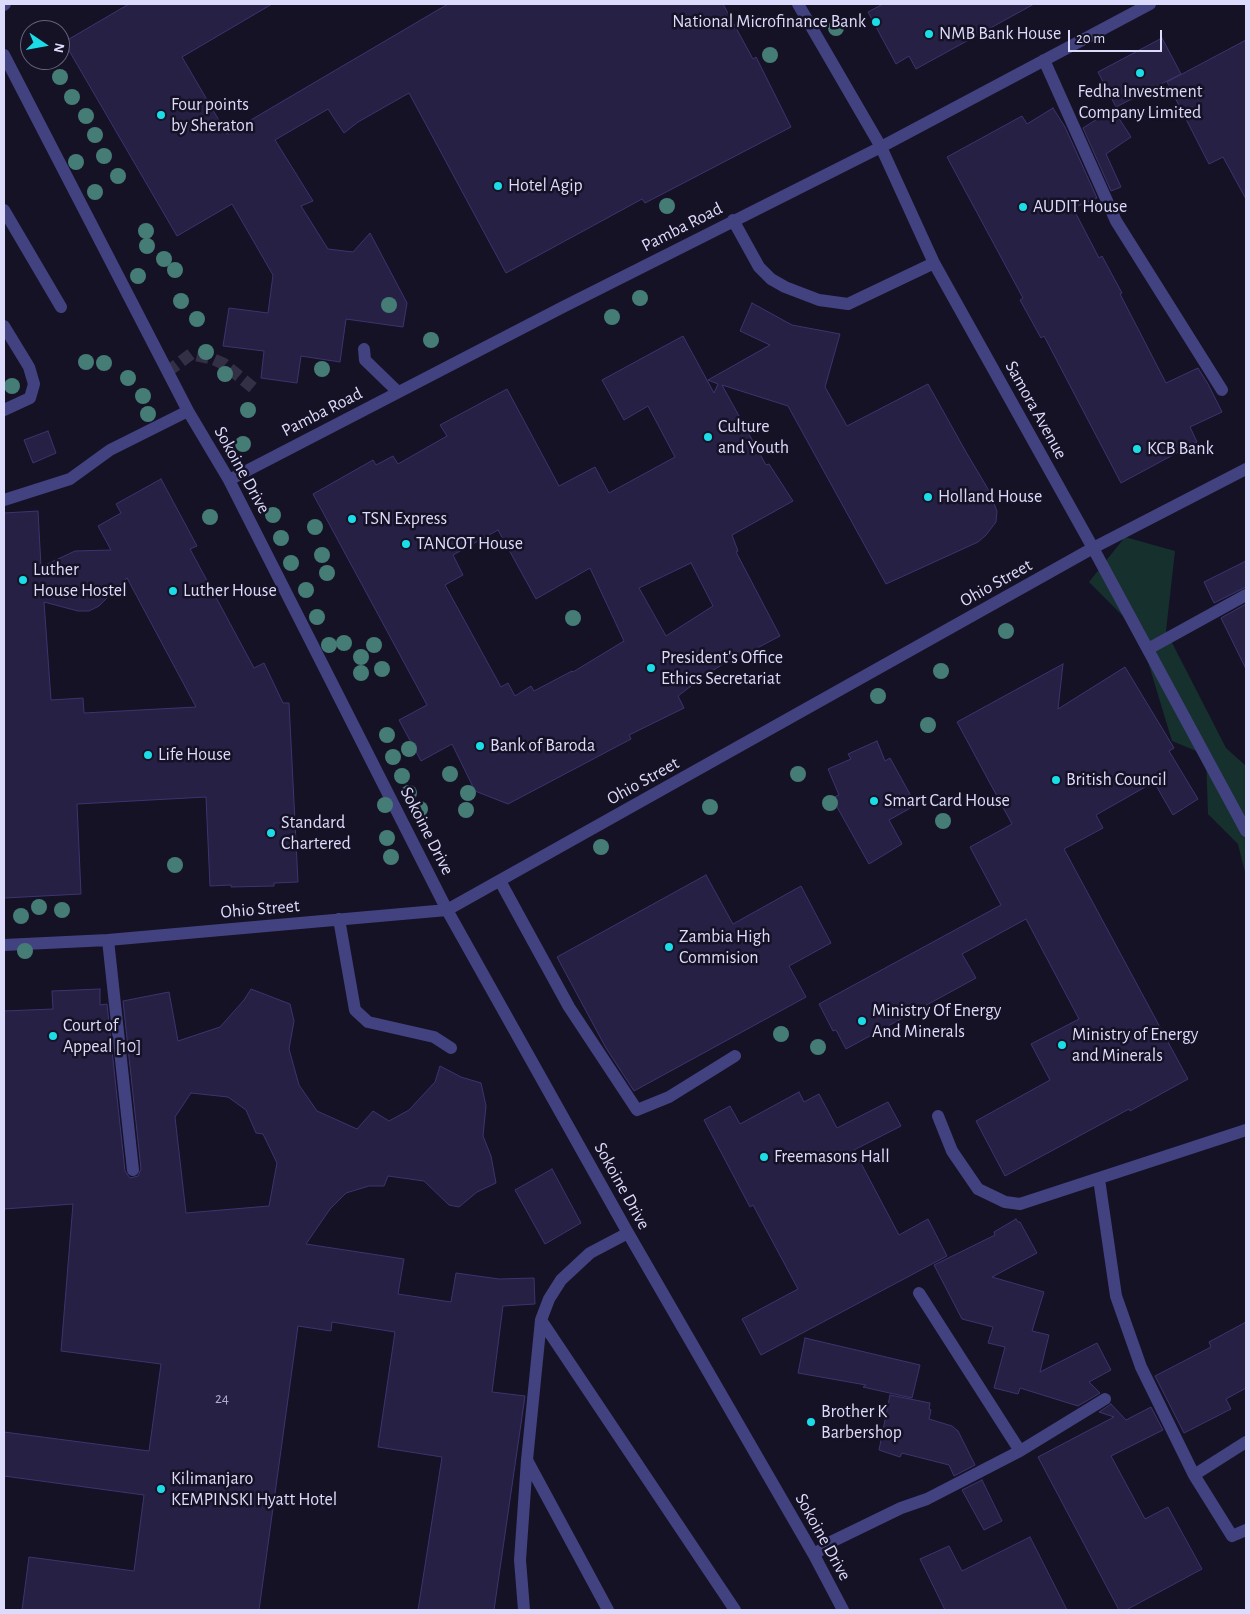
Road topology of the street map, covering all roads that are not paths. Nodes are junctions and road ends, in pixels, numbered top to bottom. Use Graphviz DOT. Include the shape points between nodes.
graph roads {
  1 [pos="798,4"];
  2 [pos="1150,4"];
  3 [pos="4,55"];
  4 [pos="1044,60"];
  5 [pos="881,147"];
  6 [pos="4,210"];
  7 [pos="733,220"];
  8 [pos="934,263"];
  9 [pos="61,308"];
  10 [pos="4,326"];
  11 [pos="364,349"];
  12 [pos="1222,390"];
  13 [pos="398,392"];
  14 [pos="4,410"];
  15 [pos="188,411"];
  16 [pos="1246,469"];
  17 [pos="229,480"];
  18 [pos="4,500"];
  19 [pos="1093,548"];
  20 [pos="1246,595"];
  21 [pos="1148,649"];
  22 [pos="1246,831"];
  23 [pos="500,881"];
  24 [pos="447,910"];
  25 [pos="340,920"];
  26 [pos="108,940"];
  27 [pos="4,945"];
  28 [pos="452,1048"];
  29 [pos="735,1056"];
  30 [pos="938,1116"];
  31 [pos="1246,1130"];
  32 [pos="133,1170"];
  33 [pos="1099,1179"];
  34 [pos="628,1233"];
  35 [pos="919,1293"];
  36 [pos="541,1320"];
  37 [pos="1104,1399"];
  38 [pos="1246,1442"];
  39 [pos="1020,1450"];
  40 [pos="527,1460"];
  41 [pos="1194,1475"];
  42 [pos="1246,1530"];
  43 [pos="814,1555"];
  44 [pos="524,1610"];
  45 [pos="608,1610"];
  46 [pos="735,1610"];
  47 [pos="843,1610"];
  1 -- 5 [label="street, Samora Avenue"];
  2 -- 4 [label="street, Pamba Road"];
  3 -- 15 [label="street, Sokoine Drive"];
  4 -- 5 [label="street, Pamba Road"];
  4 -- 12 [label="street" via="1116,221"];
  5 -- 7 [label="street, Pamba Road"];
  5 -- 8 [label="street, Samora Avenue"];
  6 -- 9 [label="street"];
  7 -- 8 [label="street" via="759,268 771,279 826,302 848,304"];
  7 -- 13 [label="street, Pamba Road"];
  8 -- 19 [label="street, Samora Avenue"];
  10 -- 14 [label="street" via="29,366 34,384 30,398"];
  11 -- 13 [label="street" via="365,360"];
  13 -- 17 [label="street, Pamba Road"];
  15 -- 17 [label="street, Sokoine Drive"];
  15 -- 18 [label="street" via="110,450 70,479"];
  16 -- 19 [label="street, Ohio Street"];
  17 -- 24 [label="street, Sokoine Drive"];
  19 -- 21 [label="street, Samora Avenue"];
  19 -- 23 [label="street, Ohio Street"];
  20 -- 21 [label="street"];
  21 -- 22 [label="street, Samora Avenue"];
  23 -- 24 [label="street, Ohio Street"];
  23 -- 29 [label="street" via="569,1007 637,1110 669,1097"];
  24 -- 25 [label="street, Ohio Street"];
  24 -- 34 [label="street, Sokoine Drive"];
  25 -- 26 [label="street, Ohio Street"];
  25 -- 28 [label="street" via="355,1010 368,1022 434,1036"];
  26 -- 27 [label="street, Ohio Street"];
  26 -- 32 [label="street"];
  30 -- 33 [label="street" via="952,1151 978,1189 1005,1202 1020,1204"];
  31 -- 33 [label="street"];
  33 -- 41 [label="street" via="1116,1296 1141,1367"];
  34 -- 36 [label="street" via="590,1253 561,1280"];
  34 -- 43 [label="street, Sokoine Drive"];
  35 -- 39 [label="street"];
  36 -- 40 [label="street"];
  36 -- 46 [label="street"];
  37 -- 39 [label="street"];
  38 -- 41 [label="street"];
  39 -- 43 [label="street" via="927,1499 831,1542"];
  40 -- 44 [label="street" via="520,1560"];
  40 -- 45 [label="street"];
  41 -- 42 [label="street" via="1232,1536"];
  43 -- 47 [label="street, Sokoine Drive"];
}
